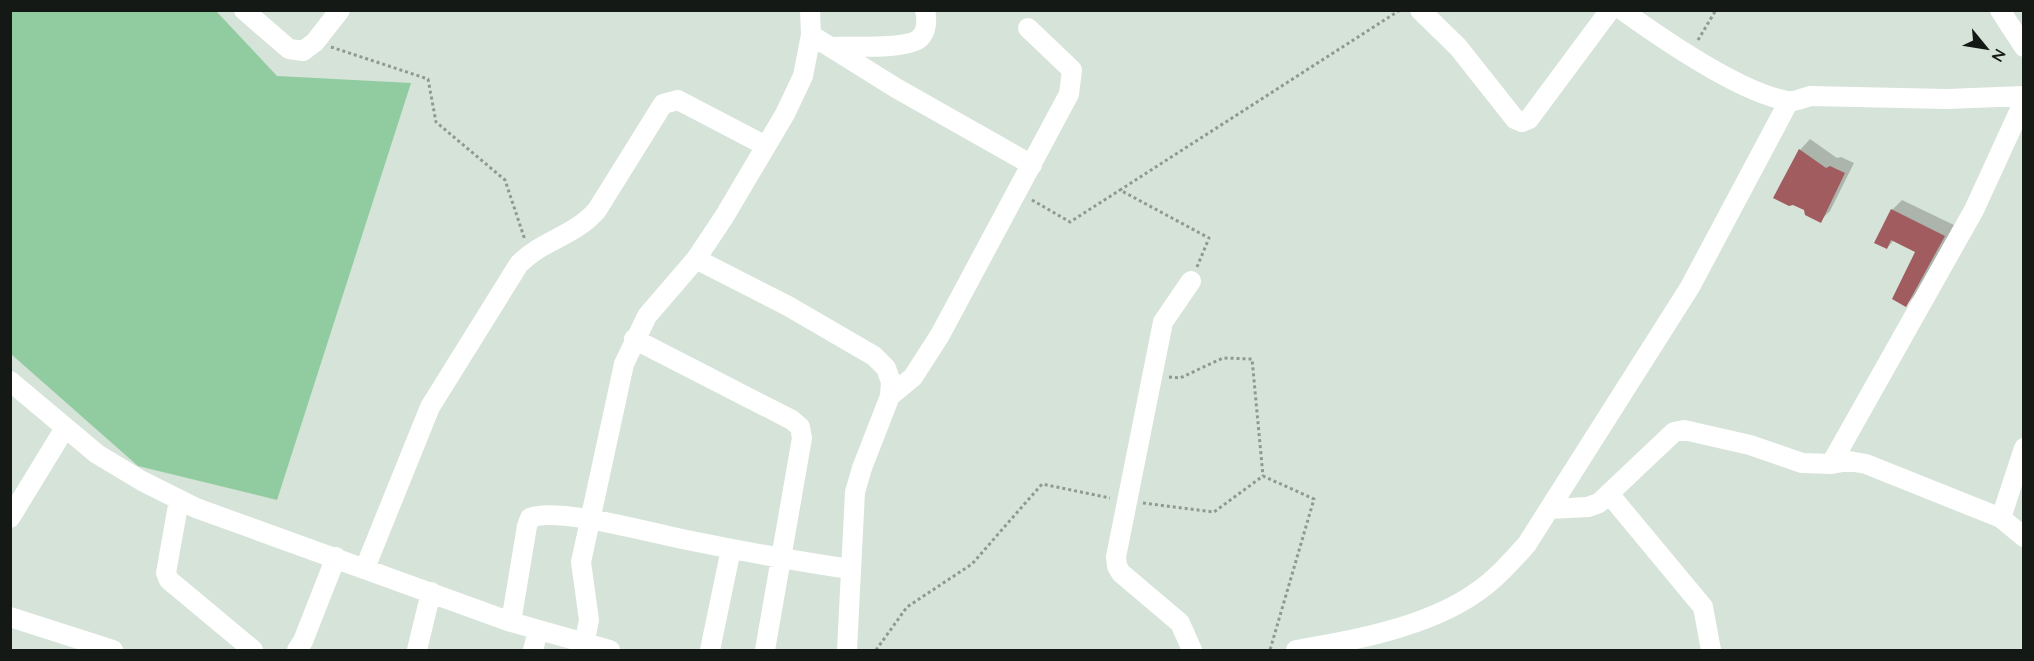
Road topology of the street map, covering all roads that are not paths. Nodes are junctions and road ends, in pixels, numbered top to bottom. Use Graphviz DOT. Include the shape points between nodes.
graph roads {
  1 [pos="244,10"];
  2 [pos="340,10"];
  3 [pos="810,10"];
  4 [pos="925,10"];
  5 [pos="1420,10"];
  6 [pos="1610,10"];
  7 [pos="1622,10"];
  8 [pos="2000,10"];
  9 [pos="1028,28"];
  10 [pos="811,35"];
  11 [pos="830,47"];
  12 [pos="2024,47"];
  13 [pos="2024,99"];
  14 [pos="1789,101"];
  15 [pos="766,146"];
  16 [pos="1032,165"];
  17 [pos="696,259"];
  18 [pos="1191,280"];
  19 [pos="634,339"];
  20 [pos="10,381"];
  21 [pos="890,396"];
  22 [pos="65,428"];
  23 [pos="2024,448"];
  24 [pos="1832,464"];
  25 [pos="1610,495"];
  26 [pos="179,500"];
  27 [pos="1550,509"];
  28 [pos="10,518"];
  29 [pos="2001,518"];
  30 [pos="589,519"];
  31 [pos="2024,537"];
  32 [pos="730,549"];
  33 [pos="336,557"];
  34 [pos="783,559"];
  35 [pos="365,568"];
  36 [pos="850,569"];
  37 [pos="431,592"];
  38 [pos="586,606"];
  39 [pos="10,617"];
  40 [pos="511,622"];
  41 [pos="538,631"];
  42 [pos="564,639"];
  43 [pos="584,644"];
  44 [pos="113,651"];
  45 [pos="253,651"];
  46 [pos="297,651"];
  47 [pos="417,651"];
  48 [pos="533,651"];
  49 [pos="610,651"];
  50 [pos="623,651"];
  51 [pos="710,651"];
  52 [pos="765,651"];
  53 [pos="846,651"];
  54 [pos="1192,651"];
  55 [pos="1296,651"];
  56 [pos="1711,651"];
  1 -- 2 [label="street" via="289,49 303,51"];
  3 -- 10 [label="street"];
  4 -- 11 [label="street" via="926,29 920,39 908,45"];
  5 -- 6 [label="street" via="1458,47 1515,119 1522,122 1529,119"];
  7 -- 14 [label="street" via="1739,82"];
  8 -- 12 [label="street"];
  9 -- 16 [label="street" via="1067,63 1073,78 1070,94"];
  10 -- 11 [label="street"];
  10 -- 15 [label="street" via="803,76"];
  11 -- 16 [label="street"];
  13 -- 14 [label="street" via="1810,96"];
  13 -- 24 [label="street" via="1974,210"];
  14 -- 27 [label="street" via="1690,287"];
  15 -- 17 [label="street"];
  15 -- 35 [label="street" via="678,100 663,104 585,224 529,253 519,264 430,408"];
  16 -- 21 [label="street" via="922,366"];
  17 -- 19 [label="street" via="663,294"];
  17 -- 21 [label="street" via="874,356 886,368"];
  18 -- 54 [label="street" via="1165,317 1117,567 1180,623"];
  19 -- 30 [label="street" via="624,364"];
  19 -- 34 [label="street" via="800,427 802,438"];
  20 -- 22 [label="street"];
  21 -- 36 [label="street" via="855,492"];
  22 -- 26 [label="street" via="97,454"];
  22 -- 28 [label="street"];
  23 -- 29 [label="street"];
  24 -- 25 [label="street" via="1802,463 1684,429 1674,432"];
  24 -- 29 [label="street" via="1866,464"];
  25 -- 27 [label="street" via="1588,507"];
  25 -- 56 [label="street" via="1703,607"];
  26 -- 33 [label="street"];
  26 -- 45 [label="street" via="166,573 169,580"];
  27 -- 55 [label="street" via="1520,553 1473,595 1378,633"];
  29 -- 31 [label="street"];
  30 -- 32 [label="street"];
  30 -- 38 [label="street" via="581,562"];
  30 -- 40 [label="street" via="539,514 530,518"];
  32 -- 34 [label="street"];
  32 -- 51 [label="street"];
  33 -- 35 [label="street"];
  33 -- 46 [label="street"];
  34 -- 36 [label="street"];
  34 -- 52 [label="street"];
  35 -- 37 [label="street"];
  36 -- 53 [label="street"];
  37 -- 40 [label="street"];
  37 -- 47 [label="street"];
  38 -- 42 [label="street"];
  38 -- 43 [label="street" via="588,627"];
  38 -- 50 [label="street" via="613,645"];
  39 -- 44 [label="street"];
  40 -- 41 [label="street"];
  41 -- 42 [label="street"];
  41 -- 48 [label="street"];
  42 -- 43 [label="street"];
  43 -- 49 [label="street"];
}
